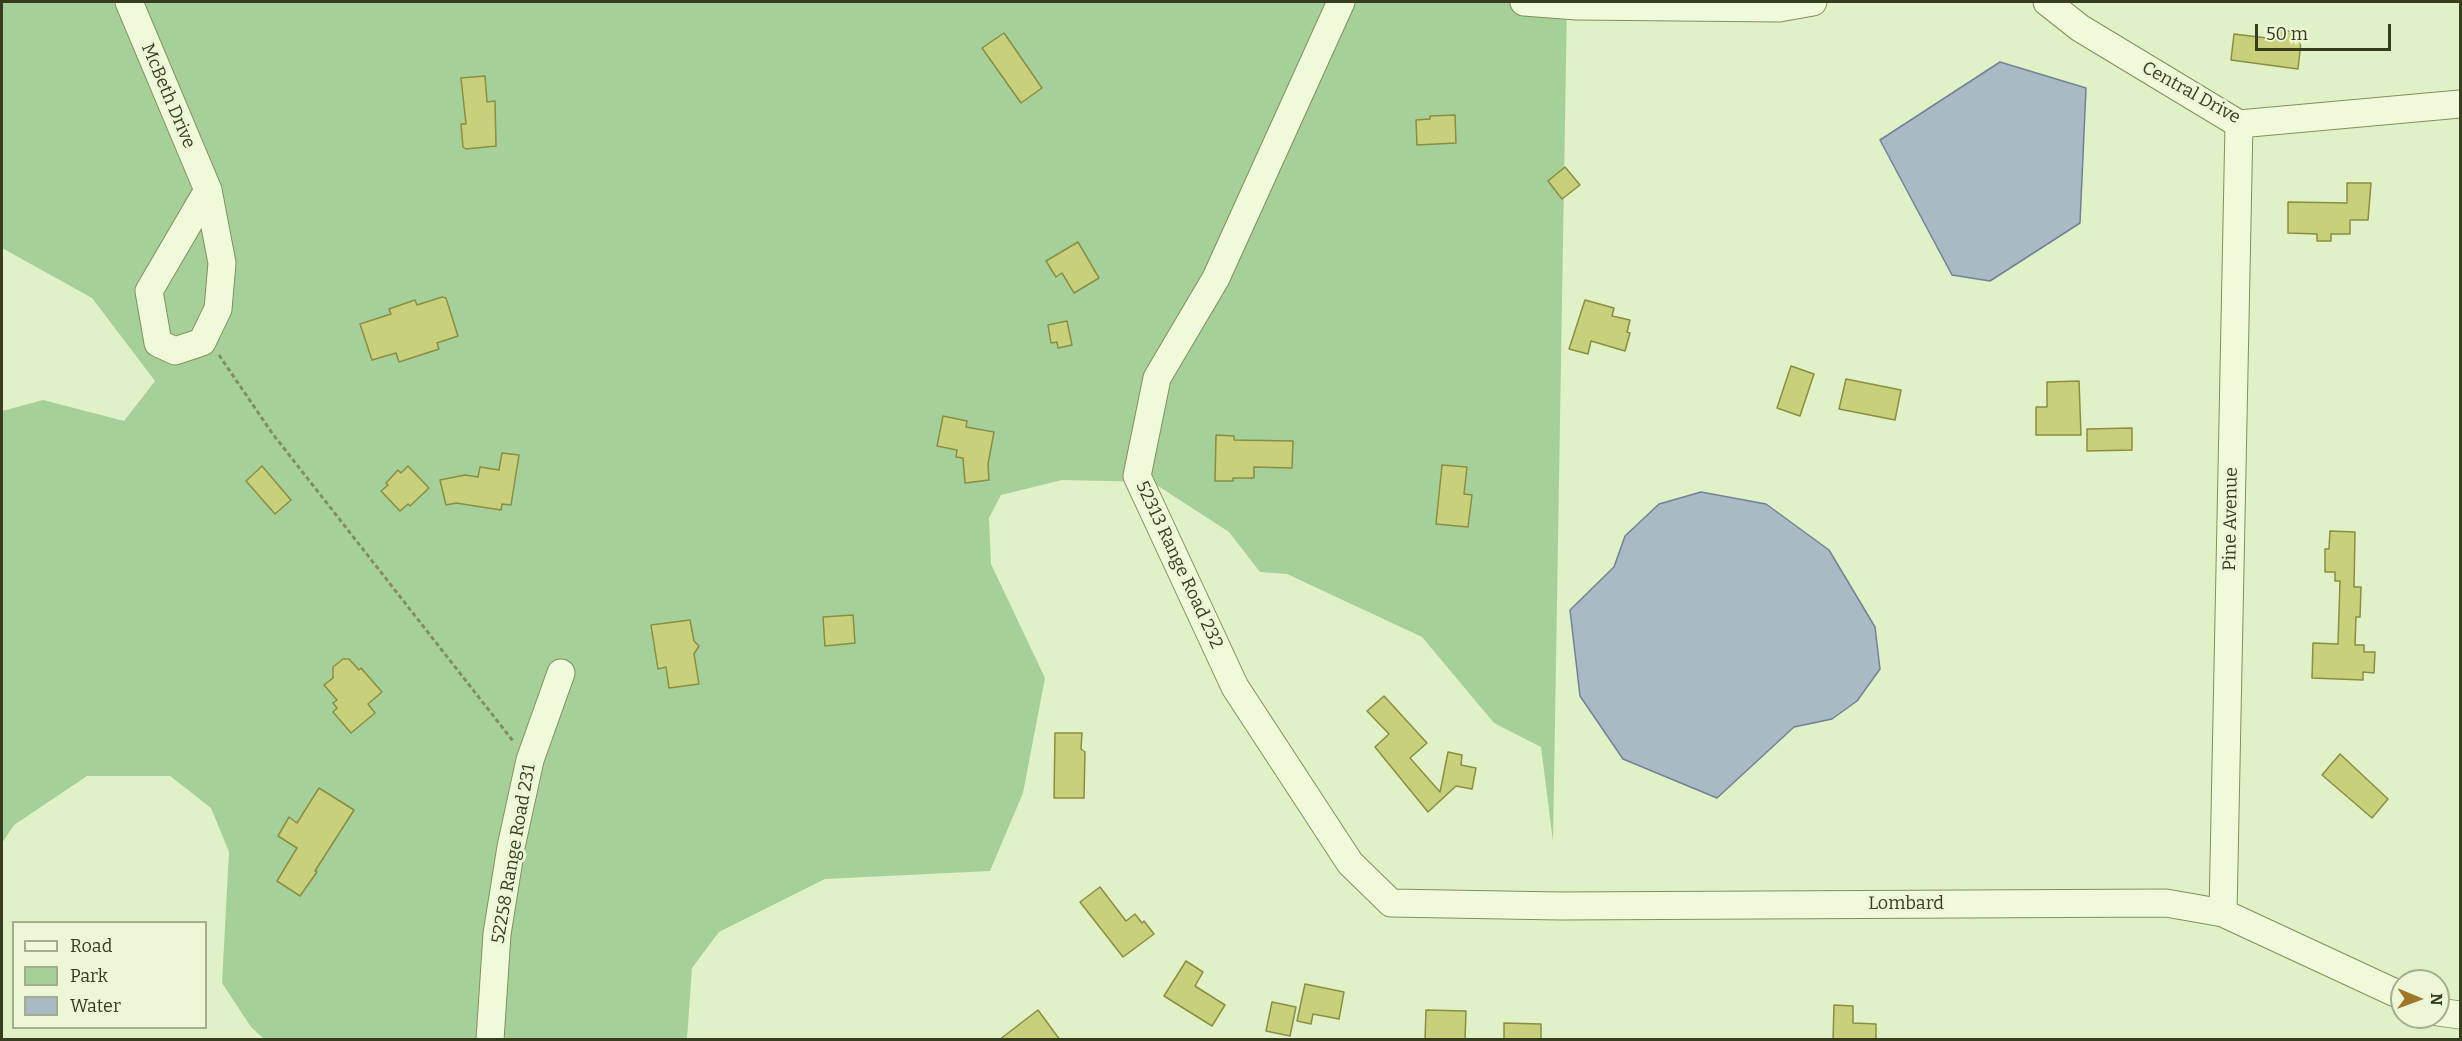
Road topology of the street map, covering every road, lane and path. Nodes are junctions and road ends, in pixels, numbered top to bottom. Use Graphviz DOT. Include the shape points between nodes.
graph roads {
  1 [pos="129,2"];
  2 [pos="1341,2"];
  3 [pos="1524,2"];
  4 [pos="1813,2"];
  5 [pos="2047,2"];
  6 [pos="2460,104"];
  7 [pos="2239,124"];
  8 [pos="208,189"];
  9 [pos="203,340"];
  10 [pos="561,673"];
  11 [pos="530,760"];
  12 [pos="1391,903"];
  13 [pos="2223,913"];
  14 [pos="2390,990"];
  15 [pos="490,1040"];
  1 -- 8 [label="street, McBeth Drive"];
  2 -- 12 [label="street, 52313 Range Road 232" via="1216,278 1157,378 1137,476 1235,687 1350,863"];
  3 -- 4 [label="street" via="1779,8"];
  5 -- 7 [label="street, Central Drive" via="2080,28"];
  6 -- 7 [label="street, Central Drive"];
  7 -- 13 [label="street, Pine Avenue"];
  8 -- 9 [label="street, McBeth Drive" via="222,263 218,309"];
  8 -- 9 [label="street" via="149,291 158,343 175,351"];
  9 -- 11 [label="path" via="219,355 279,442"];
  10 -- 11 [label="street, 52258 Range Road 231"];
  11 -- 15 [label="street, 52258 Range Road 231" via="497,934"];
  12 -- 13 [label="street, Lombard" via="2166,903"];
  13 -- 14 [label="street, Lombard"];
}
